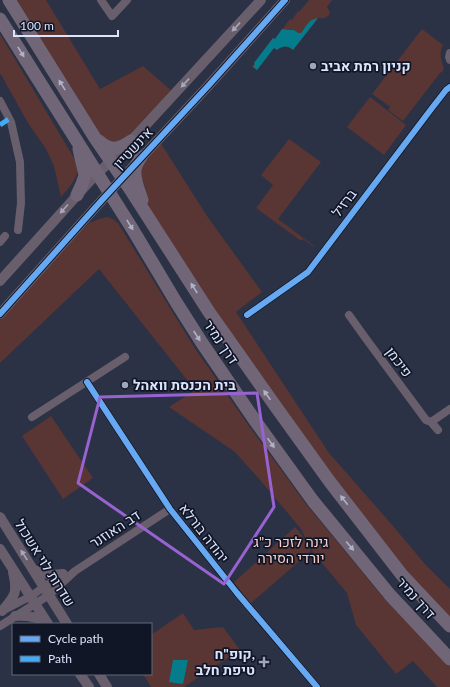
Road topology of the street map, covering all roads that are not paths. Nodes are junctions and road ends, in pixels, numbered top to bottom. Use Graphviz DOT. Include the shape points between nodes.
graph roads {
  1 [pos="9,0"];
  2 [pos="101,0"];
  3 [pos="127,0"];
  4 [pos="261,0"];
  5 [pos="285,0"];
  6 [pos="0,19"];
  7 [pos="450,53"];
  8 [pos="450,60"];
  9 [pos="450,80"];
  10 [pos="448,89"];
  11 [pos="0,101"];
  12 [pos="95,138"];
  13 [pos="130,141"];
  14 [pos="78,142"];
  15 [pos="141,157"];
  16 [pos="110,161"];
  17 [pos="97,173"];
  18 [pos="122,178"];
  19 [pos="109,192"];
  20 [pos="77,195"];
  21 [pos="146,215"];
  22 [pos="18,230"];
  23 [pos="0,281"];
  24 [pos="0,314"];
  25 [pos="247,315"];
  26 [pos="350,315"];
  27 [pos="125,357"];
  28 [pos="87,382"];
  29 [pos="450,409"];
  30 [pos="32,417"];
  31 [pos="431,422"];
  32 [pos="438,430"];
  33 [pos="170,509"];
  34 [pos="0,517"];
  35 [pos="0,549"];
  36 [pos="12,566"];
  37 [pos="34,570"];
  38 [pos="75,571"];
  39 [pos="63,574"];
  40 [pos="46,591"];
  41 [pos="33,600"];
  42 [pos="1,612"];
  43 [pos="15,616"];
  44 [pos="48,623"];
  45 [pos="66,623"];
  46 [pos="0,626"];
  47 [pos="450,626"];
  48 [pos="450,659"];
  49 [pos="81,675"];
  50 [pos="99,675"];
  51 [pos="89,687"];
  52 [pos="107,687"];
  53 [pos="317,687"];
  12 -- 1 [label="highway, דרך נמיר, one-way"];
  2 -- 3 [label="street" via="112,16"];
  4 -- 13 [label="street, אינשטיין, one-way"];
  5 -- 15 [label="street, אינשטיין"];
  6 -- 14 [label="highway, דרך נמיר, one-way"];
  7 -- 8 [label="street"];
  9 -- 10 [label="street, ברזיל" via="446,86"];
  10 -- 25 [label="street, ברזיל" via="308,272"];
  11 -- 22 [label="street" via="11,122 20,162 21,203"];
  12 -- 13 [label="highway" via="114,149"];
  12 -- 16 [label="highway, דרך נמיר"];
  13 -- 16 [label="street, אינשטיין"];
  14 -- 17 [label="highway, דרך נמיר"];
  14 -- 20 [label="highway" via="85,175"];
  15 -- 18 [label="street, אינשטיין"];
  15 -- 21 [label="highway" via="135,171"];
  16 -- 17 [label="street, אינשטיין"];
  16 -- 18 [label="highway, דרך נמיר"];
  17 -- 19 [label="highway, דרך נמיר"];
  17 -- 20 [label="street, אינשטיין"];
  18 -- 19 [label="street, אינשטיין"];
  18 -- 21 [label="highway, דרך נמיר"];
  19 -- 24 [label="street, אינשטיין"];
  19 -- 48 [label="highway, דרך נמיר, one-way" via="202,343 308,495 390,595"];
  20 -- 23 [label="street, אינשטיין, one-way"];
  47 -- 21 [label="highway, דרך נמיר, one-way" via="402,575 330,482 209,312"];
  26 -- 31 [label="street, פיכמן" via="426,420"];
  27 -- 28 [label="street"];
  28 -- 30 [label="street"];
  28 -- 33 [label="street, יהודה בורלא"];
  29 -- 31 [label="street"];
  31 -- 32 [label="street, פיכמן"];
  33 -- 38 [label="street, דב האוזנר"];
  33 -- 53 [label="street, יהודה בורלא" via="237,594"];
  37 -- 34 [label="street, שדרות לוי אשכול, one-way"];
  35 -- 36 [label="street"];
  36 -- 41 [label="street"];
  36 -- 42 [label="street" via="15,591 13,598"];
  37 -- 39 [label="street" via="51,575"];
  37 -- 40 [label="street, שדרות לוי אשכול"];
  38 -- 39 [label="street, דב האוזנר"];
  38 -- 40 [label="street, דב האוזנר"];
  39 -- 40 [label="street, דב האוזנר"];
  40 -- 41 [label="street, דב האוזנר"];
  40 -- 45 [label="street, שדרות לוי אשכול"];
  41 -- 42 [label="street"];
  41 -- 43 [label="street"];
  41 -- 44 [label="street"];
  43 -- 44 [label="street" via="30,616"];
  43 -- 46 [label="street"];
  49 -- 51 [label="street"];
  50 -- 52 [label="street"];
}
